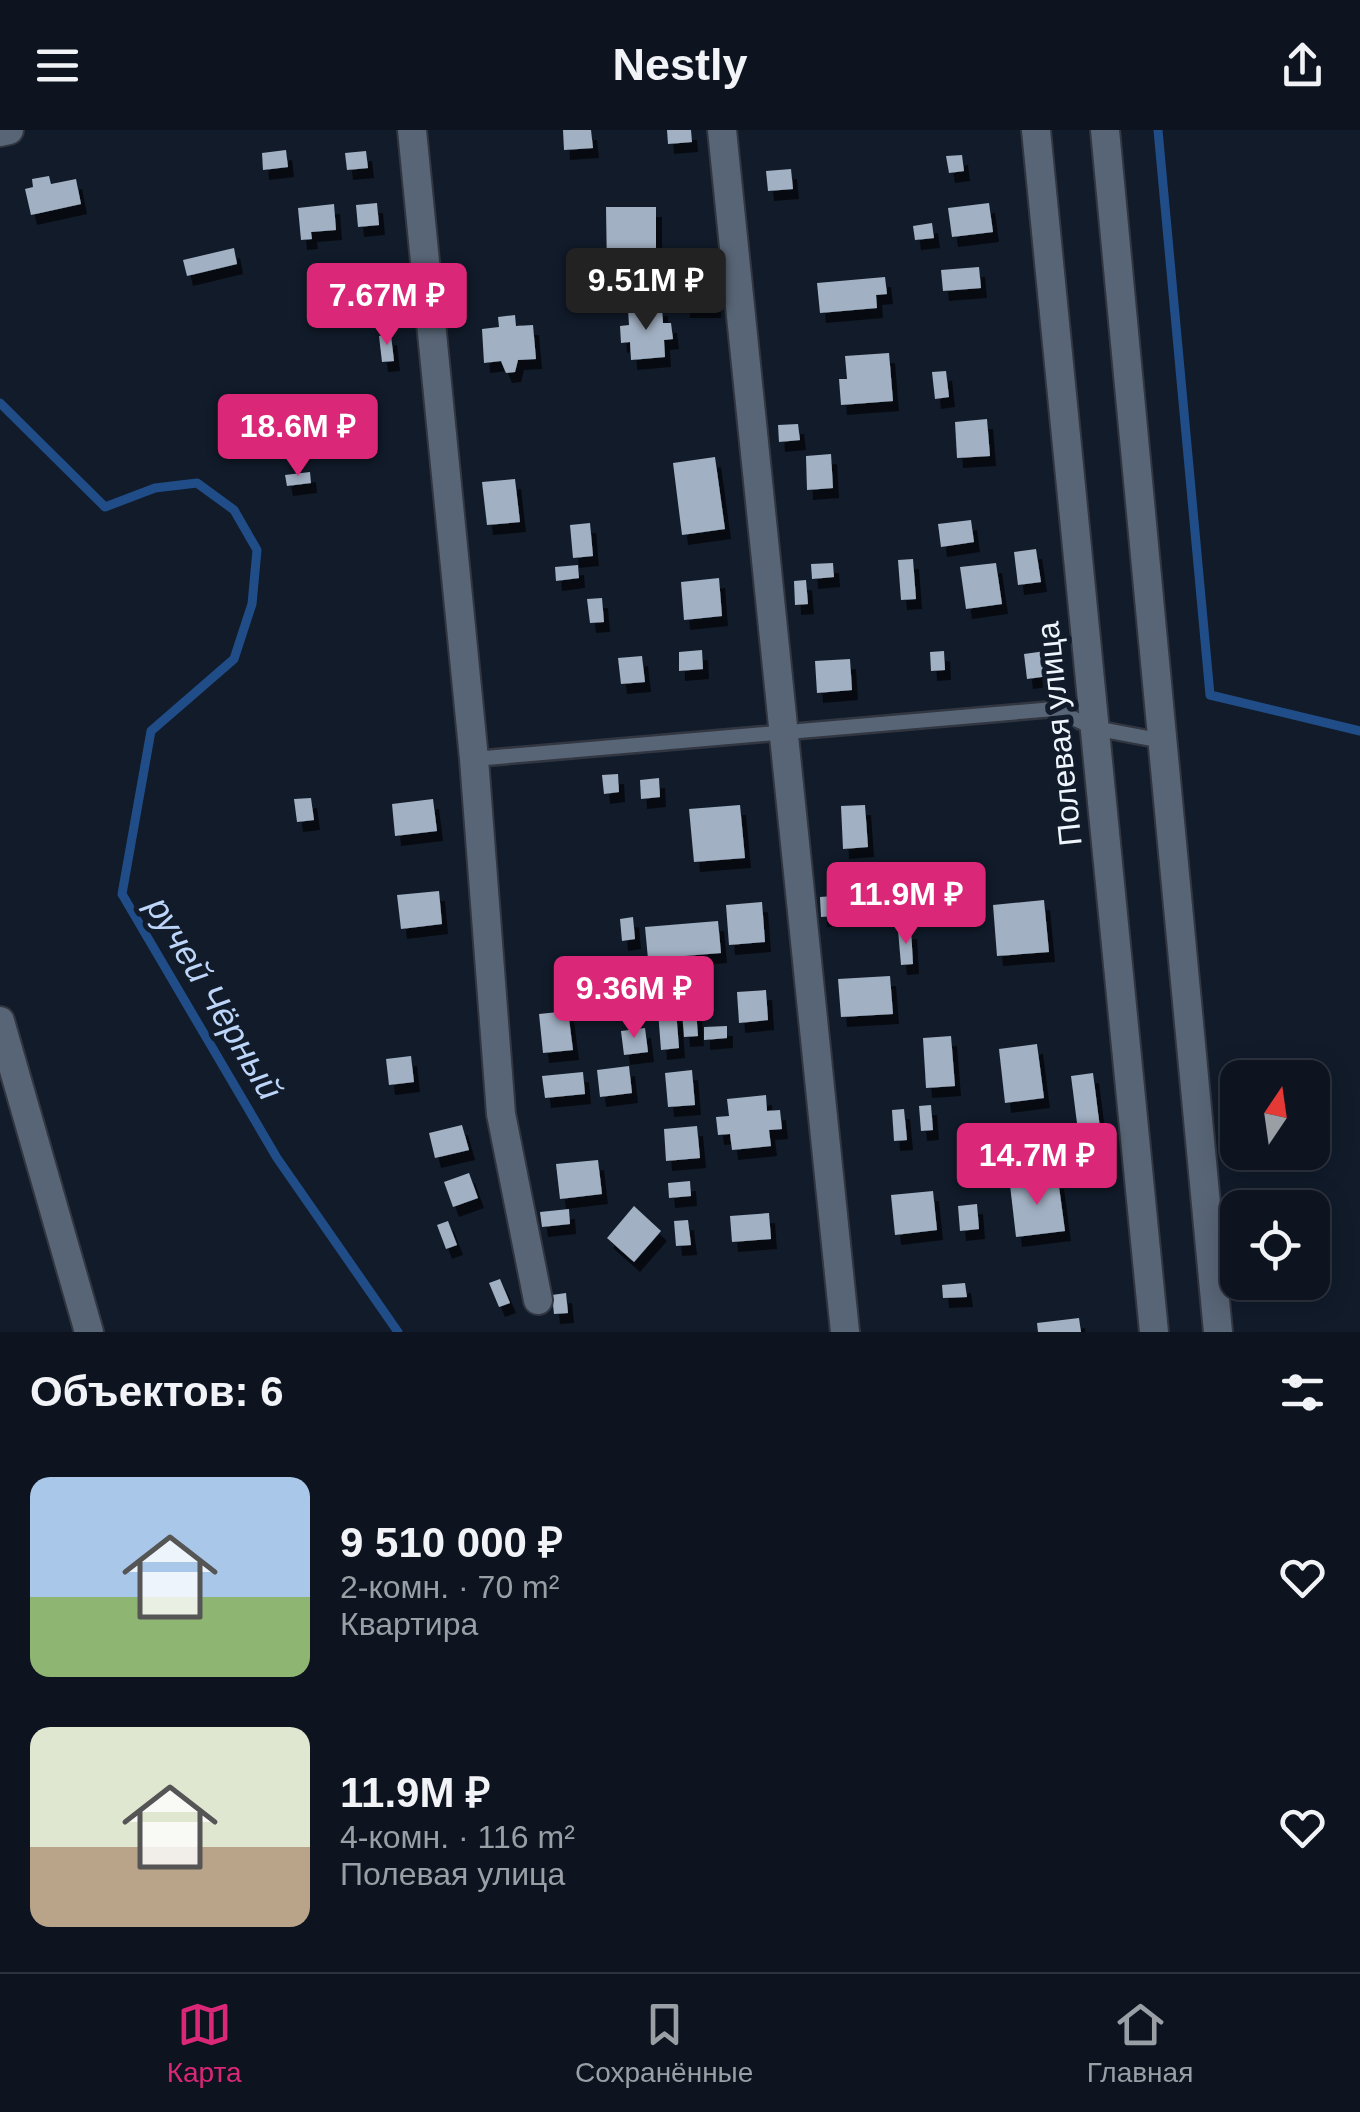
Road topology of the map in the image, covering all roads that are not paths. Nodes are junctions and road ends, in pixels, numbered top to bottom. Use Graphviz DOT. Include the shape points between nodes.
graph roads {
  1 [pos="8,130"];
  2 [pos="412,130"];
  3 [pos="722,130"];
  4 [pos="1036,130"];
  5 [pos="1105,130"];
  6 [pos="0,132"];
  7 [pos="1094,728"];
  8 [pos="782,731"];
  9 [pos="1163,741"];
  10 [pos="474,759"];
  11 [pos="1,1030"];
  12 [pos="538,1300"];
  13 [pos="89,1332"];
  14 [pos="845,1332"];
  15 [pos="1154,1332"];
  16 [pos="1218,1332"];
  1 -- 6 [label="street"];
  2 -- 10 [label="street"];
  3 -- 8 [label="street"];
  4 -- 7 [label="street, Полевая улица"];
  5 -- 9 [label="street"];
  7 -- 8 [label="lane" via="1054,709"];
  7 -- 9 [label="lane"];
  7 -- 15 [label="street, Полевая улица"];
  8 -- 10 [label="lane"];
  8 -- 14 [label="street"];
  9 -- 16 [label="street"];
  10 -- 12 [label="street" via="501,1114"];
  11 -- 13 [label="street"];
}
